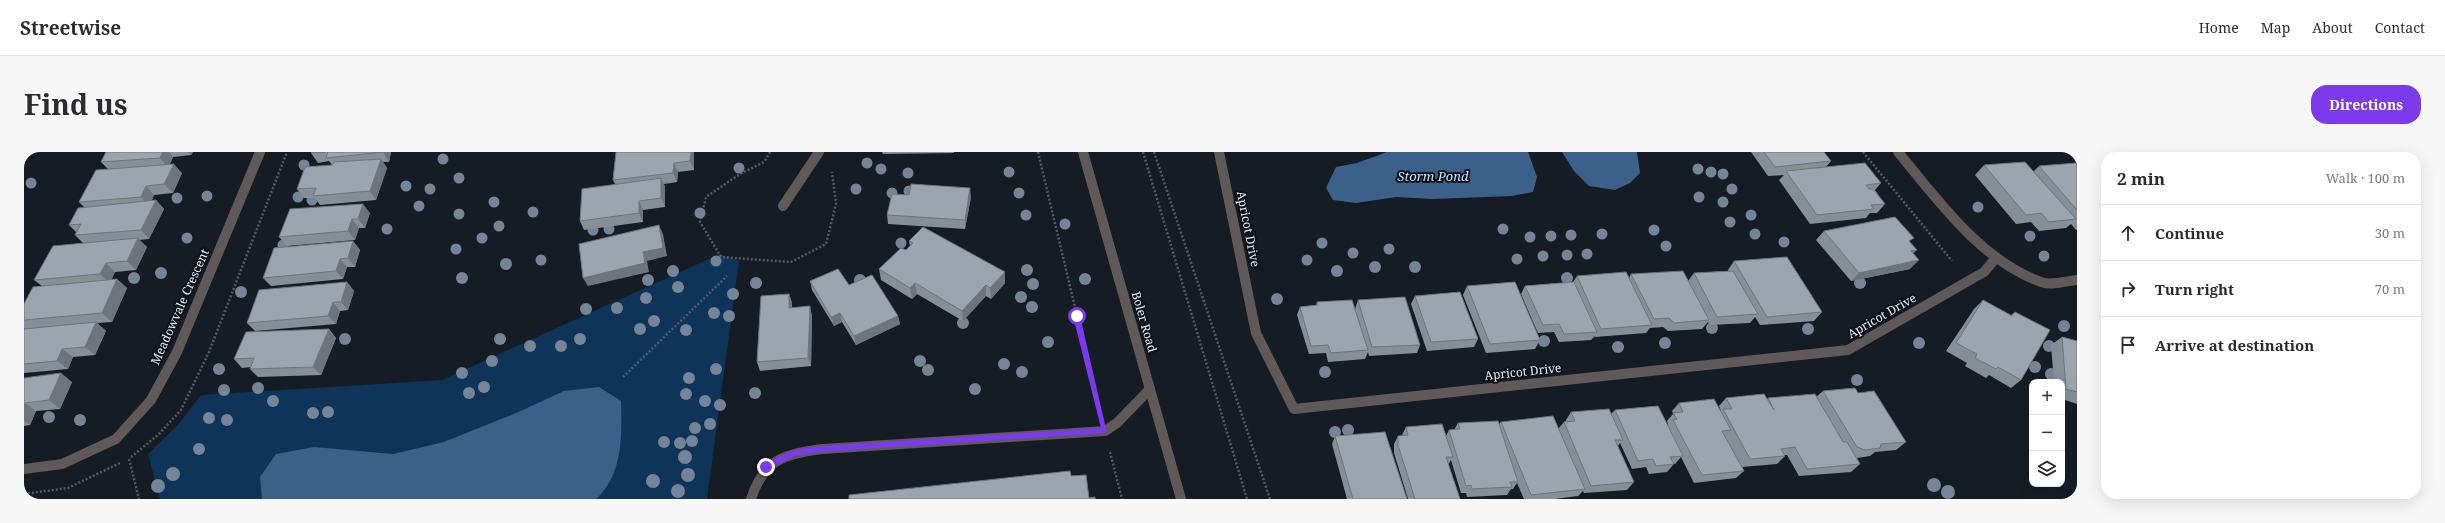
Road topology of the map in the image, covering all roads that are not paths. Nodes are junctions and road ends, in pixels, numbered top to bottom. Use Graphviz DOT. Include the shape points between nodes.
graph roads {
  1 [pos="260,152"];
  2 [pos="819,152"];
  3 [pos="1083,152"];
  4 [pos="1219,152"];
  5 [pos="1898,152"];
  6 [pos="783,206"];
  7 [pos="1996,258"];
  8 [pos="2077,280"];
  9 [pos="1150,389"];
  10 [pos="24,469"];
  11 [pos="751,499"];
  12 [pos="1181,499"];
  1 -- 10 [label="street, Meadowvale Crescent" via="177,352 150,400 116,439 62,464"];
  2 -- 6 [label="street"];
  3 -- 9 [label="street, Boler Road"];
  4 -- 7 [label="street, Apricot Drive" via="1256,333 1294,409 1848,350 1984,272"];
  5 -- 7 [label="street" via="1947,212"];
  7 -- 8 [label="street" via="2042,283"];
  9 -- 11 [label="street" via="1117,423 1105,431 822,449 794,453 766,467 755,484"];
  9 -- 12 [label="street, Boler Road"];
}
